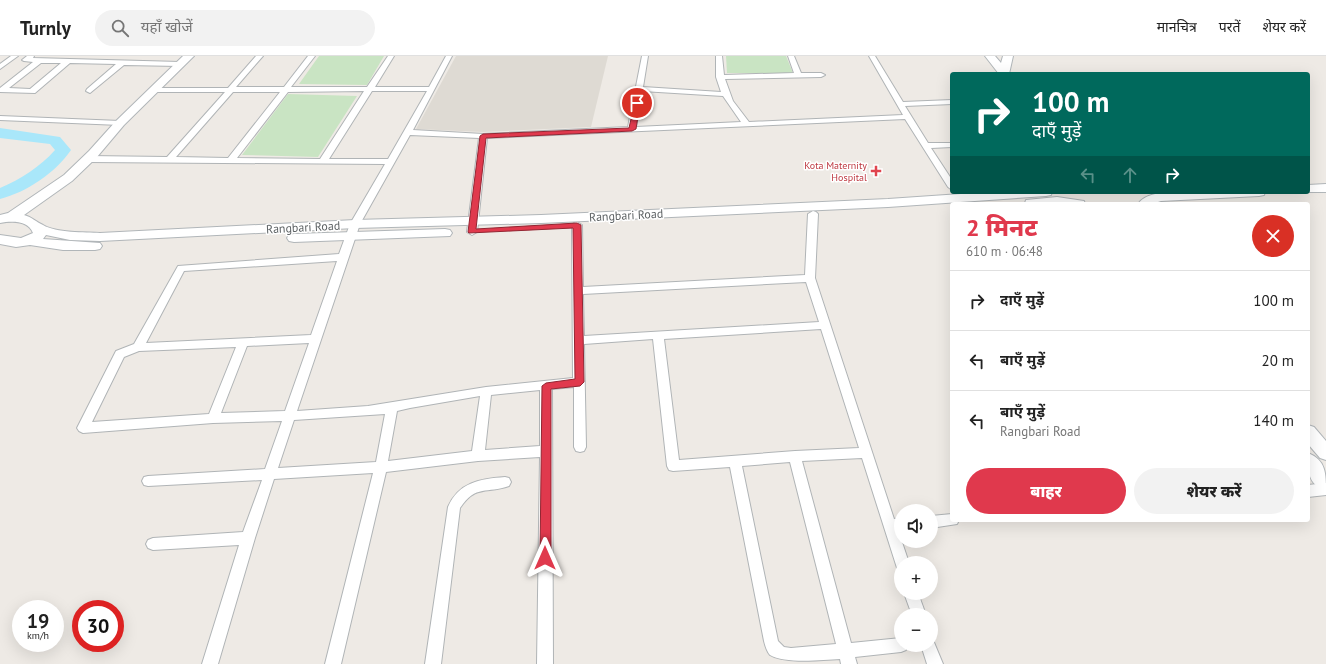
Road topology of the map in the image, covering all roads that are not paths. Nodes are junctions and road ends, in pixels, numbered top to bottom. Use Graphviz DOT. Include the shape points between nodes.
graph roads {
  1 [pos="15,56"];
  2 [pos="31,56"];
  3 [pos="260,56"];
  4 [pos="312,56"];
  5 [pos="391,56"];
  6 [pos="449,56"];
  7 [pos="645,56"];
  8 [pos="719,56"];
  9 [pos="791,56"];
  10 [pos="872,56"];
  11 [pos="990,56"];
  12 [pos="1008,56"];
  13 [pos="40,60"];
  14 [pos="184,60"];
  15 [pos="68,61"];
  16 [pos="122,62"];
  17 [pos="0,67"];
  18 [pos="1002,72"];
  19 [pos="1004,72"];
  20 [pos="24,73"];
  21 [pos="53,73"];
  22 [pos="798,75"];
  23 [pos="821,75"];
  24 [pos="720,77"];
  25 [pos="287,89"];
  26 [pos="369,89"];
  27 [pos="432,89"];
  28 [pos="639,89"];
  29 [pos="154,90"];
  30 [pos="231,90"];
  31 [pos="90,91"];
  32 [pos="724,94"];
  33 [pos="950,102"];
  34 [pos="900,104"];
  35 [pos="908,117"];
  36 [pos="0,118"];
  37 [pos="120,123"];
  38 [pos="747,124"];
  39 [pos="632,129"];
  40 [pos="408,132"];
  41 [pos="483,136"];
  42 [pos="950,145"];
  43 [pos="926,146"];
  44 [pos="88,158"];
  45 [pos="170,159"];
  46 [pos="231,160"];
  47 [pos="323,162"];
  48 [pos="390,162"];
  49 [pos="68,178"];
  50 [pos="1326,180"];
  51 [pos="950,184"];
  52 [pos="1310,186"];
  53 [pos="1310,187"];
  54 [pos="1326,188"];
  55 [pos="1020,194"];
  56 [pos="1080,194"];
  57 [pos="1138,194"];
  58 [pos="1177,194"];
  59 [pos="956,199"];
  60 [pos="1088,202"];
  61 [pos="1145,202"];
  62 [pos="1149,202"];
  63 [pos="813,214"];
  64 [pos="3,218"];
  65 [pos="355,224"];
  66 [pos="34,225"];
  67 [pos="577,225"];
  68 [pos="472,226"];
  69 [pos="350,237"];
  70 [pos="0,239"];
  71 [pos="31,241"];
  72 [pos="342,257"];
  73 [pos="810,278"];
  74 [pos="578,291"];
  75 [pos="825,326"];
  76 [pos="658,335"];
  77 [pos="315,339"];
  78 [pos="579,340"];
  79 [pos="243,343"];
  80 [pos="138,347"];
  81 [pos="580,382"];
  82 [pos="546,386"];
  83 [pos="486,392"];
  84 [pos="392,408"];
  85 [pos="290,416"];
  86 [pos="213,418"];
  87 [pos="1310,434"];
  88 [pos="580,447"];
  89 [pos="545,451"];
  90 [pos="866,453"];
  91 [pos="1326,453"];
  92 [pos="478,456"];
  93 [pos="795,456"];
  94 [pos="735,461"];
  95 [pos="1310,463"];
  96 [pos="381,467"];
  97 [pos="272,473"];
  98 [pos="148,481"];
  99 [pos="505,482"];
  100 [pos="1326,483"];
  101 [pos="1326,490"];
  102 [pos="1310,491"];
  103 [pos="950,520"];
  104 [pos="938,521"];
  105 [pos="894,522"];
  106 [pos="248,538"];
  107 [pos="153,544"];
  108 [pos="894,647"];
  109 [pos="931,652"];
  110 [pos="848,658"];
  111 [pos="210,664"];
  112 [pos="333,664"];
  113 [pos="434,664"];
  114 [pos="545,664"];
  115 [pos="935,664"];
  1 -- 17 [label="street"];
  2 -- 13 [label="street" via="26,60"];
  3 -- 30 [label="street"];
  4 -- 25 [label="street"];
  5 -- 26 [label="street"];
  6 -- 27 [label="street"];
  7 -- 28 [label="street"];
  8 -- 24 [label="street"];
  9 -- 22 [label="street"];
  10 -- 34 [label="street"];
  11 -- 18 [label="street"];
  12 -- 19 [label="street"];
  13 -- 15 [label="street"];
  13 -- 20 [label="street"];
  14 -- 16 [label="street"];
  14 -- 29 [label="street"];
  15 -- 16 [label="street"];
  15 -- 21 [label="street"];
  16 -- 31 [label="street"];
  20 -- 21 [label="street"];
  20 -- 21 [label="street" via="2,90 32,91"];
  22 -- 23 [label="street"];
  22 -- 24 [label="street"];
  24 -- 32 [label="street"];
  25 -- 26 [label="street"];
  25 -- 30 [label="street"];
  25 -- 46 [label="street"];
  26 -- 27 [label="street"];
  26 -- 47 [label="street"];
  27 -- 40 [label="street"];
  28 -- 32 [label="street"];
  28 -- 39 [label="street"];
  29 -- 30 [label="street"];
  29 -- 37 [label="street"];
  30 -- 45 [label="street"];
  32 -- 38 [label="street" via="732,108"];
  33 -- 34 [label="street"];
  34 -- 35 [label="street"];
  35 -- 38 [label="street"];
  35 -- 43 [label="street"];
  36 -- 37 [label="street"];
  37 -- 44 [label="street"];
  38 -- 39 [label="street"];
  39 -- 41 [label="street"];
  40 -- 41 [label="street"];
  40 -- 48 [label="street"];
  41 -- 68 [label="street"];
  42 -- 43 [label="street"];
  43 -- 51 [label="street"];
  44 -- 45 [label="street"];
  44 -- 49 [label="street"];
  45 -- 46 [label="street"];
  46 -- 47 [label="street"];
  47 -- 48 [label="street"];
  48 -- 65 [label="street"];
  49 -- 64 [label="street"];
  49 -- 66 [label="street" via="66,185"];
  50 -- 52 [label="street"];
  53 -- 54 [label="street"];
  55 -- 59 [label="street, Rangbari Road"];
  56 -- 60 [label="street"];
  57 -- 61 [label="street"];
  58 -- 62 [label="street"];
  59 -- 63 [label="street, Rangbari Road"];
  59 -- 68 [label="street, Rangbari Road"];
  63 -- 67 [label="street, Rangbari Road"];
  63 -- 73 [label="street"];
  64 -- 66 [label="street, Rangbari Road" via="24,219"];
  65 -- 66 [label="street, Rangbari Road" via="100,237 70,236"];
  65 -- 68 [label="street, Rangbari Road"];
  65 -- 69 [label="street"];
  66 -- 71 [label="street" via="40,234"];
  67 -- 68 [label="street, Rangbari Road"];
  67 -- 74 [label="street"];
  68 -- 69 [label="street, Rangbari Road"];
  69 -- 71 [label="street, Rangbari Road" via="264,238 74,247"];
  69 -- 72 [label="street"];
  70 -- 71 [label="street, Rangbari Road" via="21,243"];
  72 -- 77 [label="street"];
  72 -- 80 [label="street" via="181,268"];
  73 -- 74 [label="street"];
  73 -- 75 [label="street"];
  74 -- 78 [label="street"];
  75 -- 76 [label="street"];
  75 -- 90 [label="street"];
  76 -- 78 [label="street"];
  76 -- 94 [label="street" via="672,466"];
  77 -- 79 [label="street"];
  77 -- 85 [label="street"];
  78 -- 81 [label="street"];
  79 -- 80 [label="street"];
  79 -- 86 [label="street"];
  80 -- 86 [label="street" via="120,354 83,428"];
  81 -- 82 [label="street"];
  81 -- 88 [label="street"];
  82 -- 83 [label="street"];
  82 -- 89 [label="street"];
  83 -- 84 [label="street"];
  83 -- 92 [label="street"];
  84 -- 85 [label="street"];
  84 -- 96 [label="street"];
  85 -- 86 [label="street"];
  85 -- 97 [label="street"];
  87 -- 91 [label="street"];
  89 -- 92 [label="street"];
  89 -- 114 [label="street"];
  90 -- 93 [label="street"];
  90 -- 105 [label="street"];
  92 -- 96 [label="street"];
  93 -- 94 [label="street"];
  93 -- 110 [label="street"];
  94 -- 110 [label="street" via="774,649 782,654"];
  95 -- 100 [label="street"];
  96 -- 97 [label="street"];
  96 -- 112 [label="street"];
  97 -- 98 [label="street"];
  97 -- 106 [label="street"];
  99 -- 113 [label="street" via="473,487 460,496 454,507"];
  101 -- 102 [label="street"];
  103 -- 104 [label="street"];
  106 -- 107 [label="street"];
  106 -- 111 [label="street"];
  108 -- 110 [label="street"];
  109 -- 115 [label="street"];
}
